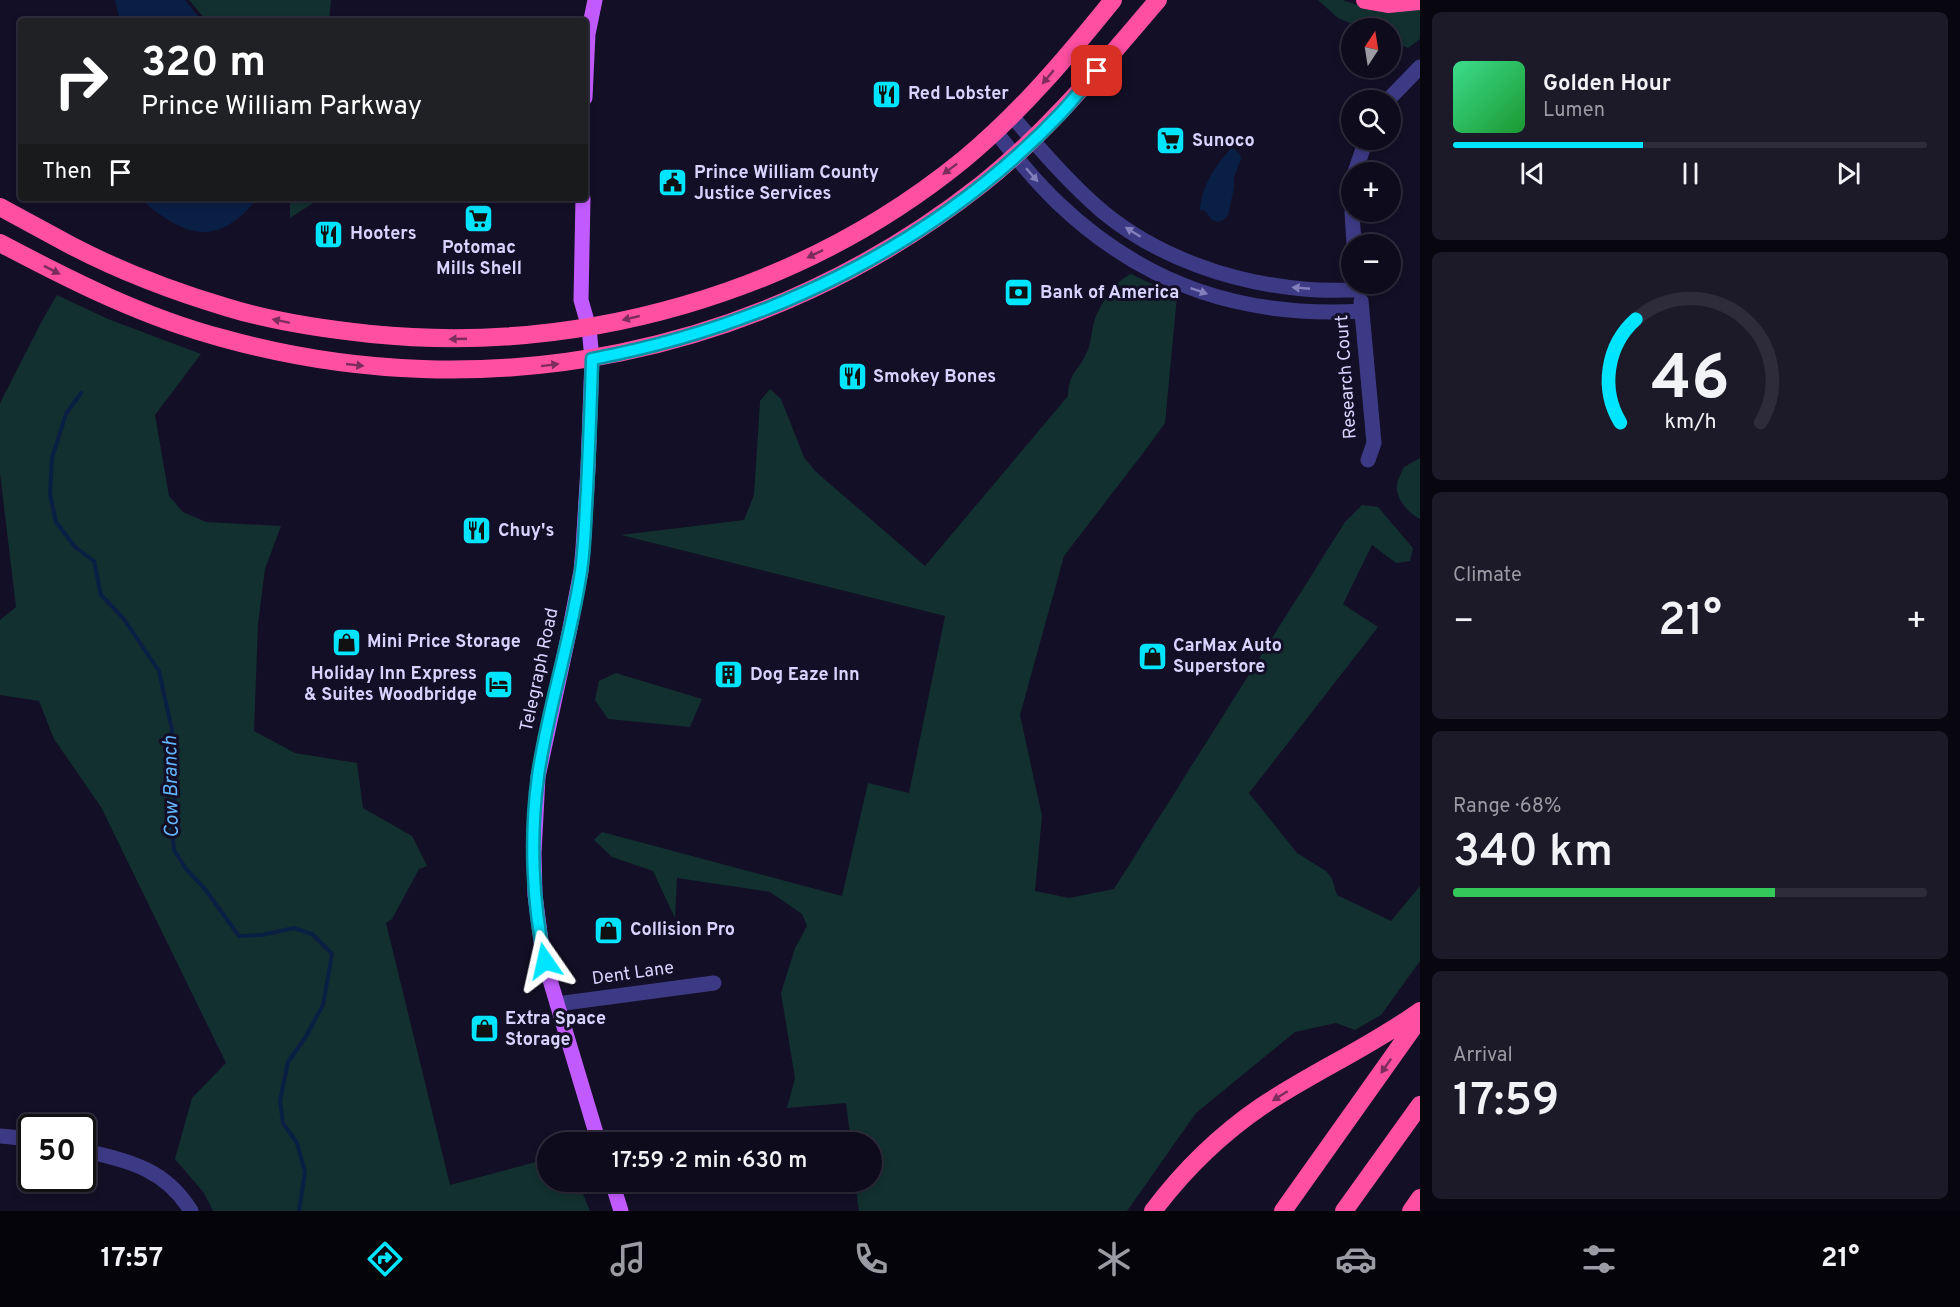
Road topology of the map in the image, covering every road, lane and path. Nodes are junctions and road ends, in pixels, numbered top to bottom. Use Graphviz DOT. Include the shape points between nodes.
graph roads {
  1 [pos="596,0"];
  2 [pos="1113,0"];
  3 [pos="1158,0"];
  4 [pos="1365,0"];
  5 [pos="1420,1"];
  6 [pos="588,34"];
  7 [pos="1420,67"];
  8 [pos="1398,90"];
  9 [pos="1012,116"];
  10 [pos="995,131"];
  11 [pos="1033,140"];
  12 [pos="1015,156"];
  13 [pos="583,201"];
  14 [pos="0,207"];
  15 [pos="0,243"];
  16 [pos="1341,287"];
  17 [pos="1360,294"];
  18 [pos="1362,311"];
  19 [pos="590,328"];
  20 [pos="592,359"];
  21 [pos="1368,460"];
  22 [pos="714,983"];
  23 [pos="557,1005"];
  24 [pos="1420,1011"];
  25 [pos="1420,1018"];
  26 [pos="1420,1105"];
  27 [pos="596,1132"];
  28 [pos="0,1136"];
  29 [pos="18,1138"];
  30 [pos="96,1153"];
  31 [pos="615,1192"];
  32 [pos="1420,1198"];
  33 [pos="1348,1206"];
  34 [pos="191,1211"];
  35 [pos="621,1211"];
  36 [pos="1153,1211"];
  37 [pos="1283,1211"];
  38 [pos="1411,1211"];
  1 -- 6 [label="main road"];
  2 -- 9 [label="highway, one-way"];
  3 -- 11 [label="highway"];
  4 -- 5 [label="highway" via="1388,4"];
  7 -- 8 [label="street"];
  9 -- 10 [label="highway"];
  9 -- 11 [label="street"];
  10 -- 12 [label="street"];
  10 -- 19 [label="highway, one-way" via="922,190 866,226 785,268 705,299"];
  11 -- 12 [label="highway"];
  16 -- 11 [label="street, one-way" via="1307,289 1266,284 1221,273 1165,251 1101,210"];
  12 -- 18 [label="street, one-way" via="1094,235 1127,258 1174,281 1211,295 1269,308 1327,313"];
  12 -- 20 [label="highway" via="938,217 830,281 714,328"];
  13 -- 19 [label="main road, Telegraph Road" via="581,300"];
  19 -- 14 [label="highway, one-way" via="514,337 446,339 326,330 279,321 129,273"];
  15 -- 20 [label="highway, one-way" via="117,302 214,336 275,352 350,364 435,370"];
  17 -- 18 [label="street, Research Court"];
  18 -- 21 [label="street, Research Court" via="1374,443"];
  19 -- 20 [label="main road, Telegraph Road"];
  20 -- 23 [label="main road, Telegraph Road" via="581,571 545,736 536,801 535,895 541,941"];
  22 -- 23 [label="street, Dent Lane"];
  23 -- 27 [label="main road, Telegraph Road"];
  24 -- 36 [label="highway, one-way" via="1262,1107 1183,1176"];
  25 -- 37 [label="highway, one-way"];
  26 -- 33 [label="highway"];
  28 -- 29 [label="street"];
  30 -- 34 [label="street" via="146,1168 163,1179"];
  31 -- 35 [label="main road"];
  32 -- 38 [label="highway"];
}
